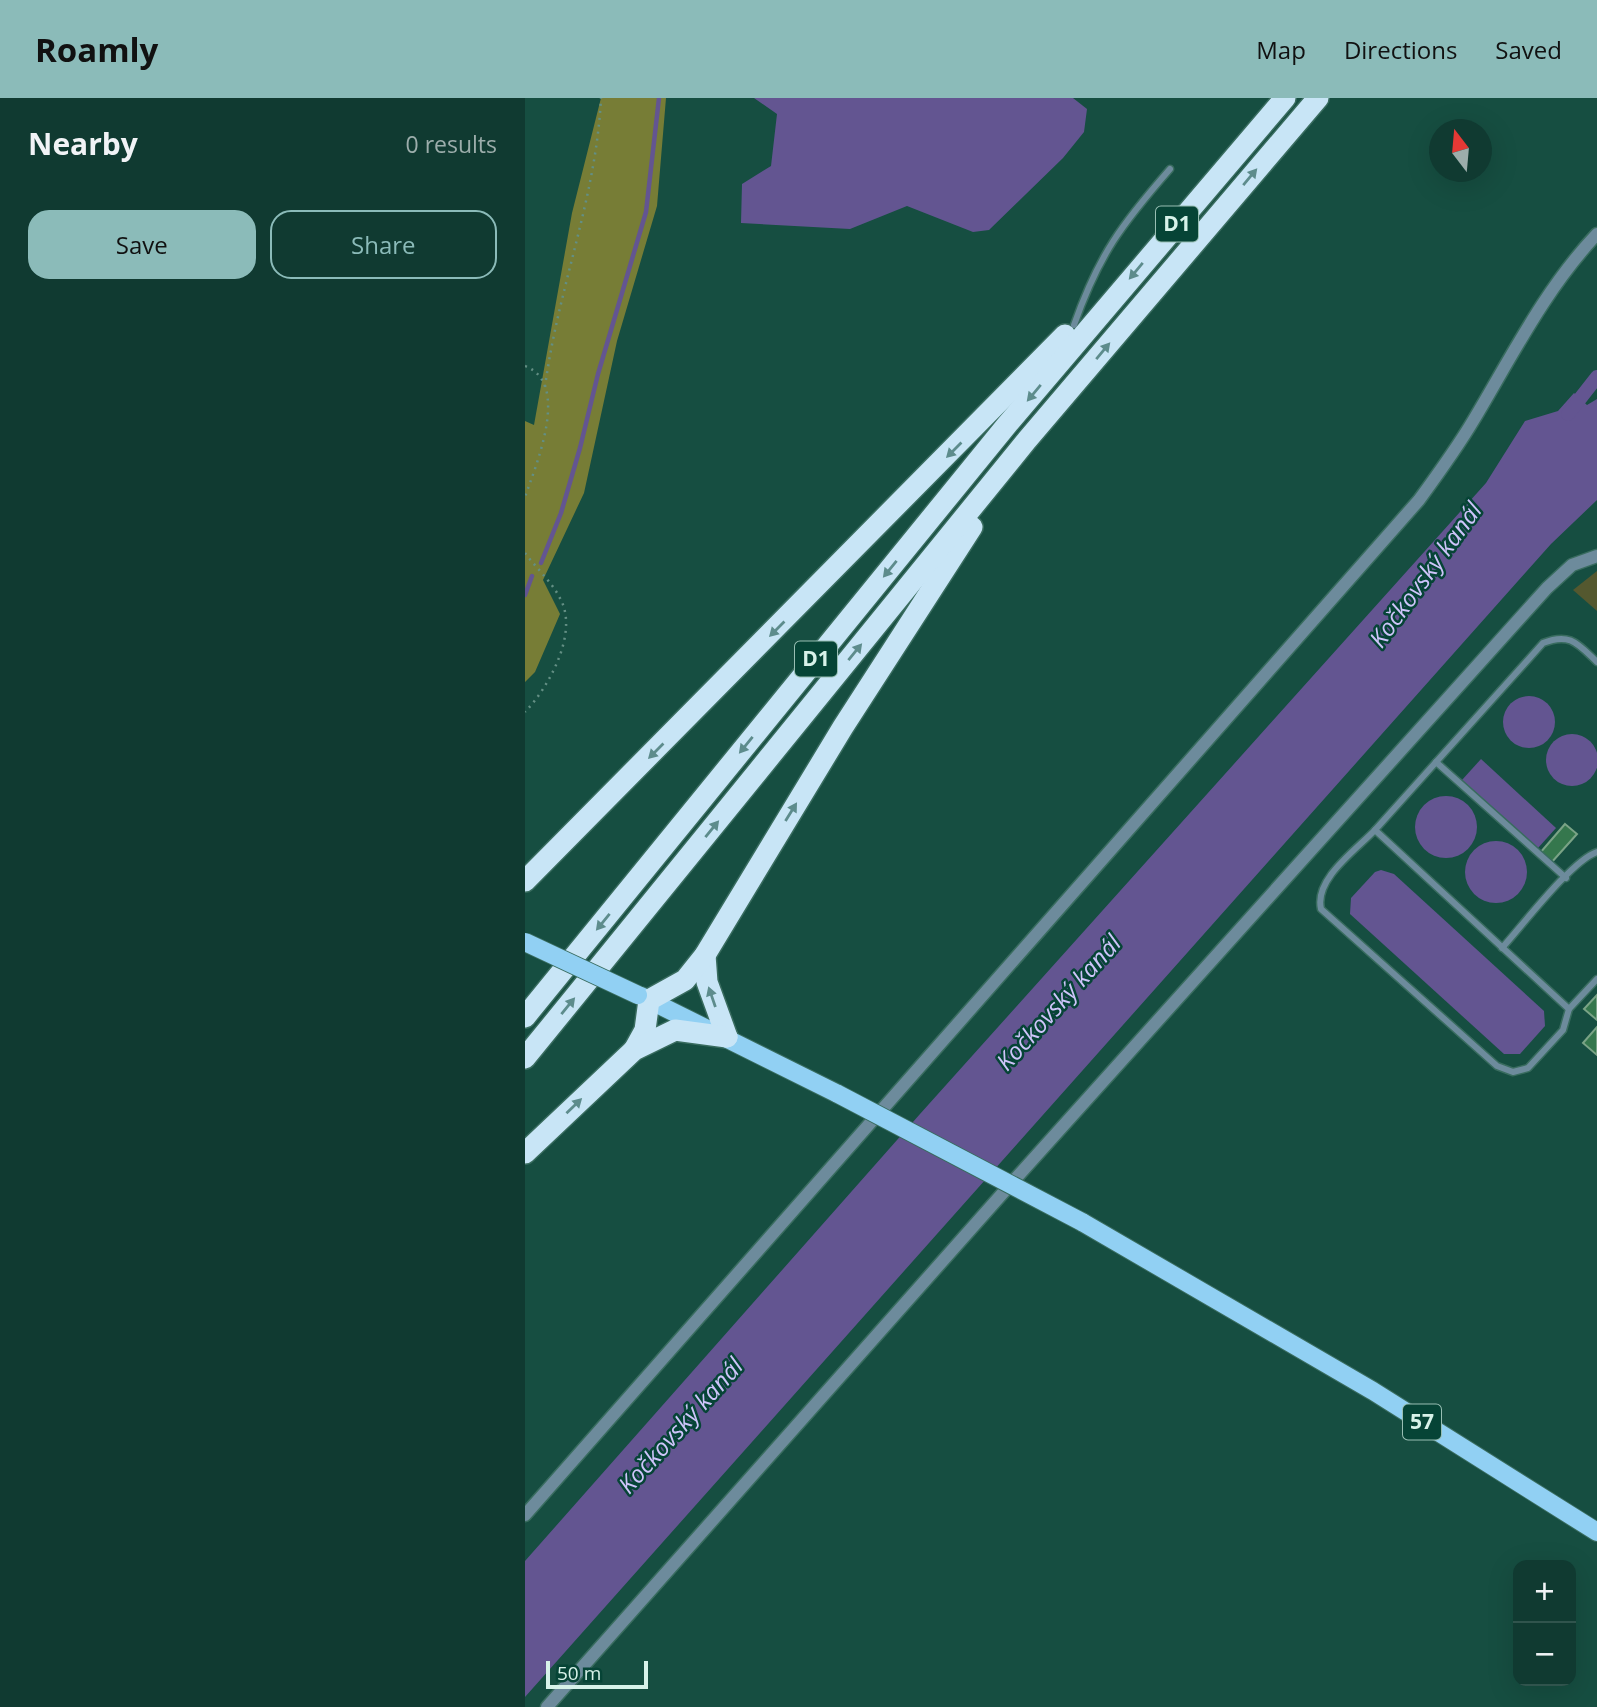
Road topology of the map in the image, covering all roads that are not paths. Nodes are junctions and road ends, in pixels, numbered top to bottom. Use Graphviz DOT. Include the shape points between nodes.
graph roads {
  1 [pos="1285,98"];
  2 [pos="1318,98"];
  3 [pos="1170,169"];
  4 [pos="1597,234"];
  5 [pos="1109,303"];
  6 [pos="1074,325"];
  7 [pos="1027,440"];
  8 [pos="1597,556"];
  9 [pos="1597,662"];
  10 [pos="1436,762"];
  11 [pos="1375,830"];
  12 [pos="1597,852"];
  13 [pos="1566,878"];
  14 [pos="526,882"];
  15 [pos="525,942"];
  16 [pos="1502,948"];
  17 [pos="705,954"];
  18 [pos="1597,979"];
  19 [pos="643,998"];
  20 [pos="1569,1009"];
  21 [pos="525,1017"];
  22 [pos="727,1037"];
  23 [pos="634,1050"];
  24 [pos="525,1058"];
  25 [pos="525,1153"];
  26 [pos="525,1515"];
  27 [pos="1597,1532"];
  28 [pos="547,1707"];
  1 -- 5 [label="highway, D1, one-way"];
  7 -- 2 [label="highway, D1, one-way"];
  3 -- 6 [label="lane" via="1110,242"];
  4 -- 26 [label="street" via="1538,309 1472,423 1419,500"];
  5 -- 6 [label="highway"];
  5 -- 21 [label="highway, D1, one-way"];
  6 -- 14 [label="highway, one-way"];
  17 -- 7 [label="highway, one-way"];
  24 -- 7 [label="highway, D1, one-way"];
  8 -- 28 [label="street" via="1572,565 1546,588"];
  9 -- 10 [label="lane" via="1577,642 1559,637 1543,643"];
  10 -- 11 [label="lane"];
  10 -- 13 [label="lane"];
  11 -- 16 [label="lane"];
  11 -- 20 [label="lane" via="1323,885 1318,898 1321,909 1497,1066 1513,1072 1528,1068 1563,1030"];
  12 -- 13 [label="lane"];
  13 -- 16 [label="lane"];
  15 -- 19 [label="main road, 57, bridge"];
  16 -- 20 [label="lane"];
  17 -- 19 [label="highway" via="685,980"];
  22 -- 17 [label="highway, one-way" via="711,995"];
  18 -- 20 [label="lane"];
  19 -- 22 [label="main road, 57"];
  19 -- 23 [label="highway" via="645,1030"];
  22 -- 23 [label="highway" via="675,1030"];
  22 -- 27 [label="main road, 57, bridge" via="1081,1222 1373,1391"];
  25 -- 23 [label="highway, one-way"];
}
